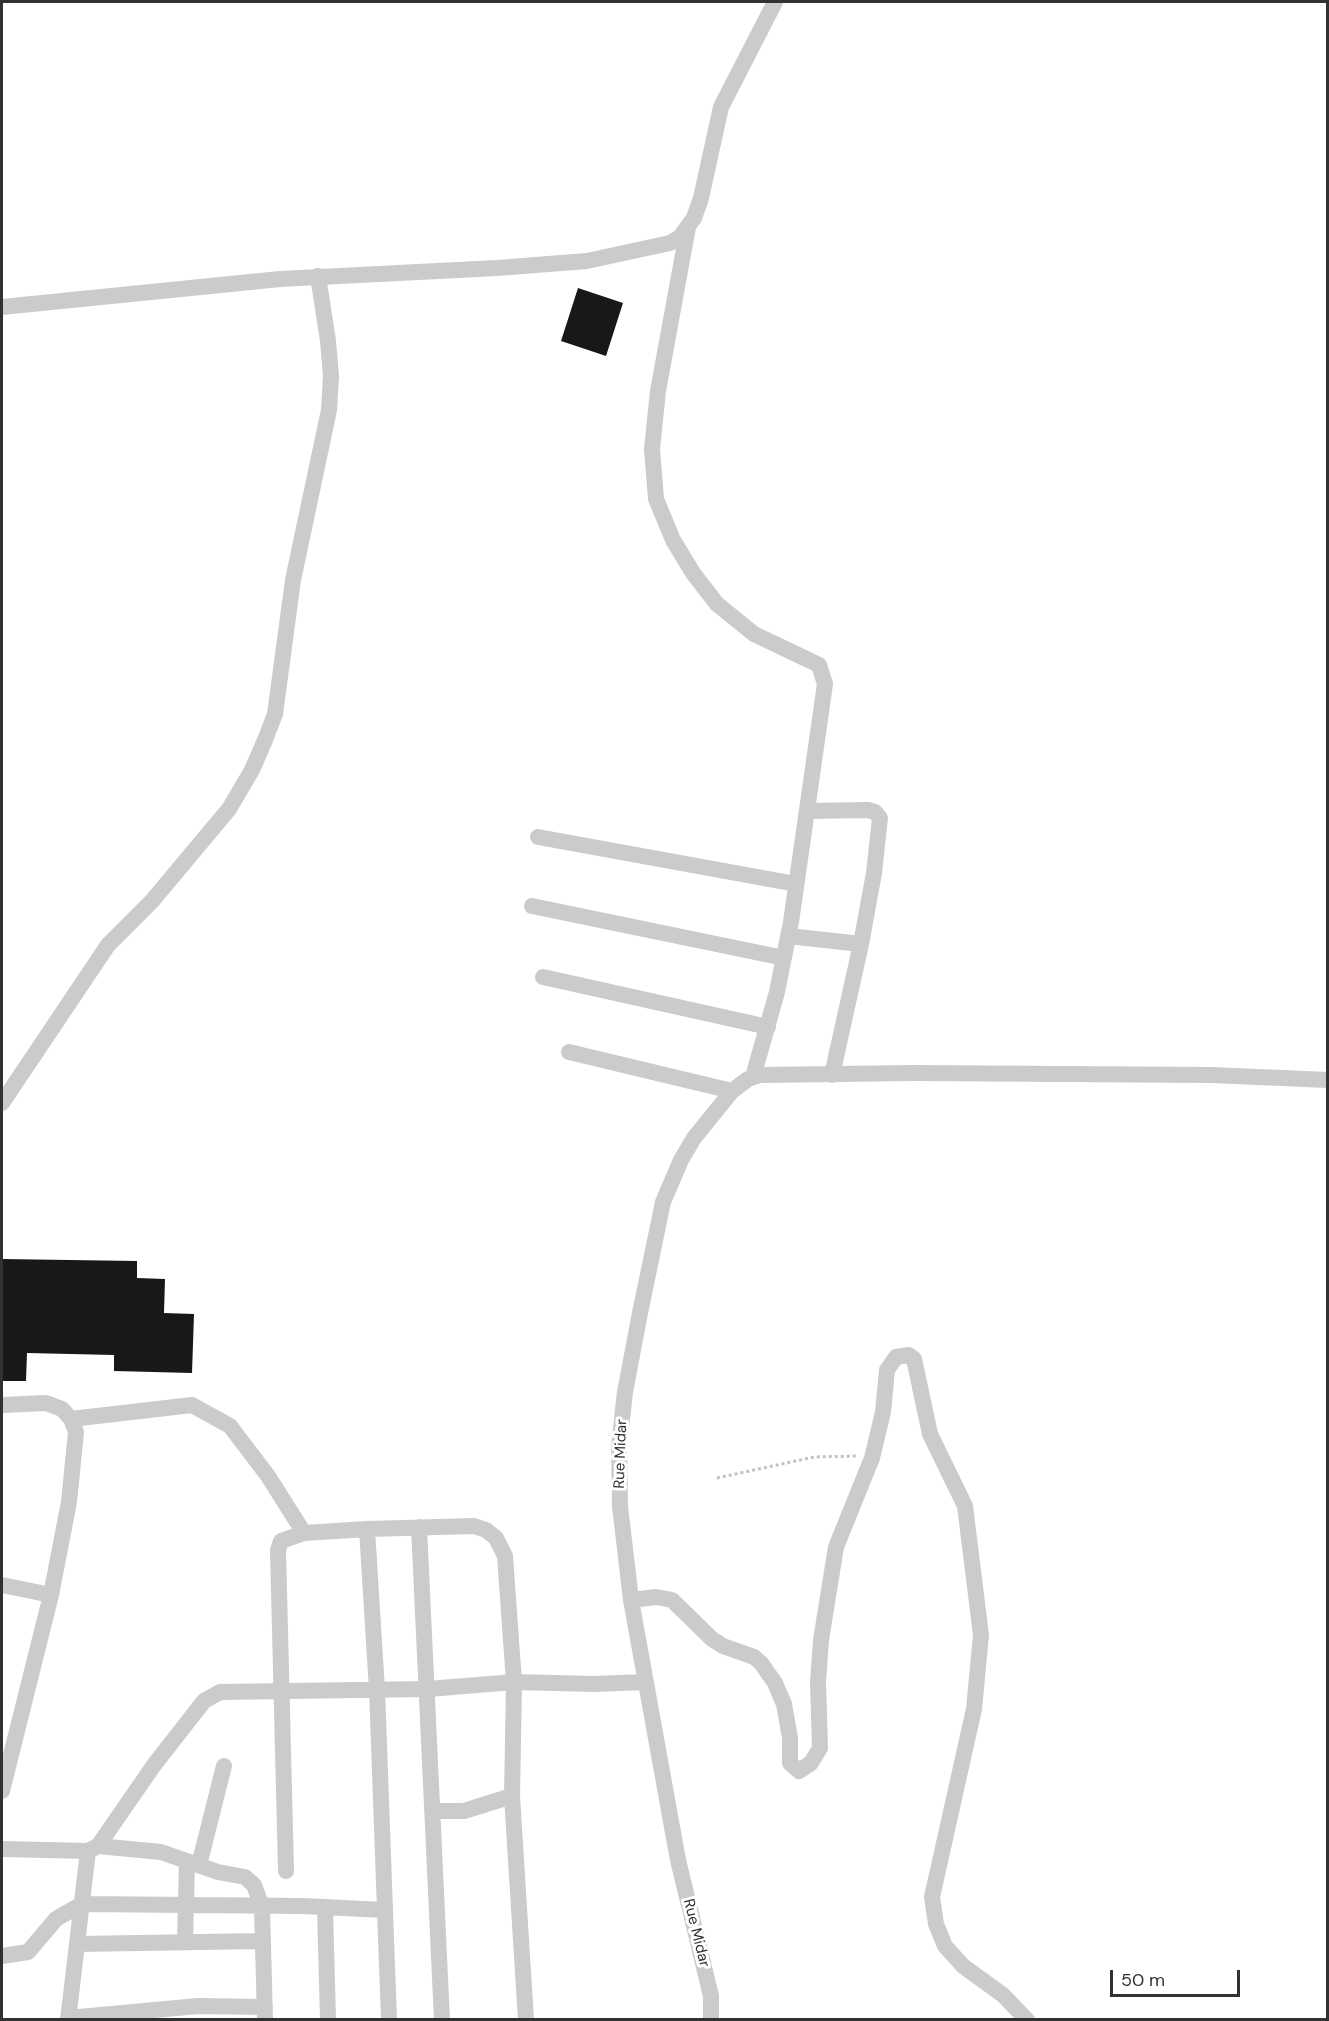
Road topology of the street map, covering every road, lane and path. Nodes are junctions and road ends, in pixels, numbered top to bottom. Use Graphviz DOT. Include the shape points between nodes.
graph roads {
  1 [pos="775,2"];
  2 [pos="688,227"];
  3 [pos="318,276"];
  4 [pos="2,306"];
  5 [pos="807,811"];
  6 [pos="538,837"];
  7 [pos="796,884"];
  8 [pos="532,906"];
  9 [pos="788,936"];
  10 [pos="861,944"];
  11 [pos="784,958"];
  12 [pos="543,977"];
  13 [pos="768,1027"];
  14 [pos="569,1052"];
  15 [pos="832,1076"];
  16 [pos="753,1077"];
  17 [pos="1328,1080"];
  18 [pos="732,1091"];
  19 [pos="2,1103"];
  20 [pos="2,1405"];
  21 [pos="71,1419"];
  22 [pos="872,1458"];
  23 [pos="717,1478"];
  24 [pos="419,1527"];
  25 [pos="367,1529"];
  26 [pos="304,1533"];
  27 [pos="2,1586"];
  28 [pos="51,1595"];
  29 [pos="631,1600"];
  30 [pos="646,1682"];
  31 [pos="514,1683"];
  32 [pos="282,1689"];
  33 [pos="429,1689"];
  34 [pos="377,1690"];
  35 [pos="224,1766"];
  36 [pos="2,1791"];
  37 [pos="512,1796"];
  38 [pos="432,1811"];
  39 [pos="93,1848"];
  40 [pos="2,1850"];
  41 [pos="193,1863"];
  42 [pos="286,1871"];
  43 [pos="81,1904"];
  44 [pos="185,1907"];
  45 [pos="262,1907"];
  46 [pos="325,1909"];
  47 [pos="384,1910"];
  48 [pos="263,1941"];
  49 [pos="185,1942"];
  50 [pos="77,1944"];
  51 [pos="2,1956"];
  52 [pos="265,2013"];
  53 [pos="713,2018"];
  54 [pos="68,2019"];
  55 [pos="328,2019"];
  56 [pos="389,2019"];
  57 [pos="442,2019"];
  58 [pos="526,2019"];
  59 [pos="1027,2019"];
  1 -- 2 [label="street" via="721,107 701,198"];
  2 -- 3 [label="street" via="680,237 655,248 587,261"];
  2 -- 5 [label="street" via="658,391 652,449 656,499 693,573 717,604 754,634 822,669 825,684"];
  3 -- 4 [label="street"];
  3 -- 19 [label="street" via="329,353 329,410 293,580 275,714 252,771 229,809 152,901 108,945"];
  5 -- 7 [label="street"];
  5 -- 10 [label="street" via="868,810 880,817"];
  6 -- 7 [label="street"];
  7 -- 9 [label="street"];
  8 -- 11 [label="street"];
  9 -- 10 [label="street"];
  9 -- 11 [label="street"];
  10 -- 15 [label="street"];
  11 -- 13 [label="street"];
  12 -- 13 [label="street"];
  13 -- 16 [label="street"];
  14 -- 18 [label="street"];
  15 -- 16 [label="street, Rue Midar"];
  15 -- 17 [label="street, Rue Midar" via="914,1073"];
  16 -- 18 [label="street, Rue Midar"];
  18 -- 29 [label="street, Rue Midar" via="694,1138 663,1202 638,1324 619,1446 620,1506"];
  20 -- 21 [label="street" via="46,1403 62,1409"];
  21 -- 26 [label="street" via="192,1405 230,1426"];
  21 -- 28 [label="street" via="76,1432 75,1461"];
  22 -- 23 [label="path" via="814,1457"];
  22 -- 29 [label="street" via="836,1548 821,1640 820,1748 817,1757 804,1768 794,1769 790,1763 784,1704 761,1663 712,1639 672,1600"];
  22 -- 59 [label="street" via="883,1412 887,1371 896,1358 909,1355 914,1359 930,1434 965,1506 981,1635 974,1709 932,1897 936,1924 945,1946 963,1966 1003,1995"];
  24 -- 25 [label="street"];
  24 -- 31 [label="street" via="474,1526 496,1538 505,1556"];
  24 -- 33 [label="street"];
  25 -- 26 [label="street"];
  25 -- 34 [label="street"];
  26 -- 32 [label="street" via="281,1541 278,1550"];
  27 -- 28 [label="street"];
  28 -- 36 [label="street"];
  29 -- 30 [label="street, Rue Midar"];
  30 -- 31 [label="street"];
  30 -- 53 [label="street, Rue Midar" via="678,1860"];
  31 -- 33 [label="street"];
  31 -- 37 [label="street"];
  32 -- 34 [label="street"];
  32 -- 39 [label="street" via="220,1692 204,1701"];
  32 -- 42 [label="street"];
  33 -- 34 [label="street"];
  33 -- 38 [label="street"];
  34 -- 47 [label="street"];
  35 -- 41 [label="street"];
  37 -- 38 [label="street" via="464,1811"];
  37 -- 58 [label="street"];
  38 -- 57 [label="street"];
  39 -- 40 [label="street"];
  39 -- 41 [label="street" via="161,1852"];
  39 -- 43 [label="street"];
  41 -- 44 [label="street"];
  41 -- 45 [label="street" via="245,1877 254,1885"];
  43 -- 44 [label="street"];
  43 -- 50 [label="street"];
  43 -- 51 [label="street" via="56,1918 28,1952"];
  44 -- 45 [label="street"];
  44 -- 49 [label="street"];
  45 -- 46 [label="street"];
  45 -- 48 [label="street"];
  46 -- 47 [label="street"];
  46 -- 55 [label="street"];
  47 -- 56 [label="street"];
  48 -- 49 [label="street"];
  48 -- 52 [label="street"];
  49 -- 50 [label="street"];
  50 -- 54 [label="street"];
  52 -- 54 [label="street" via="198,2006"];
}
